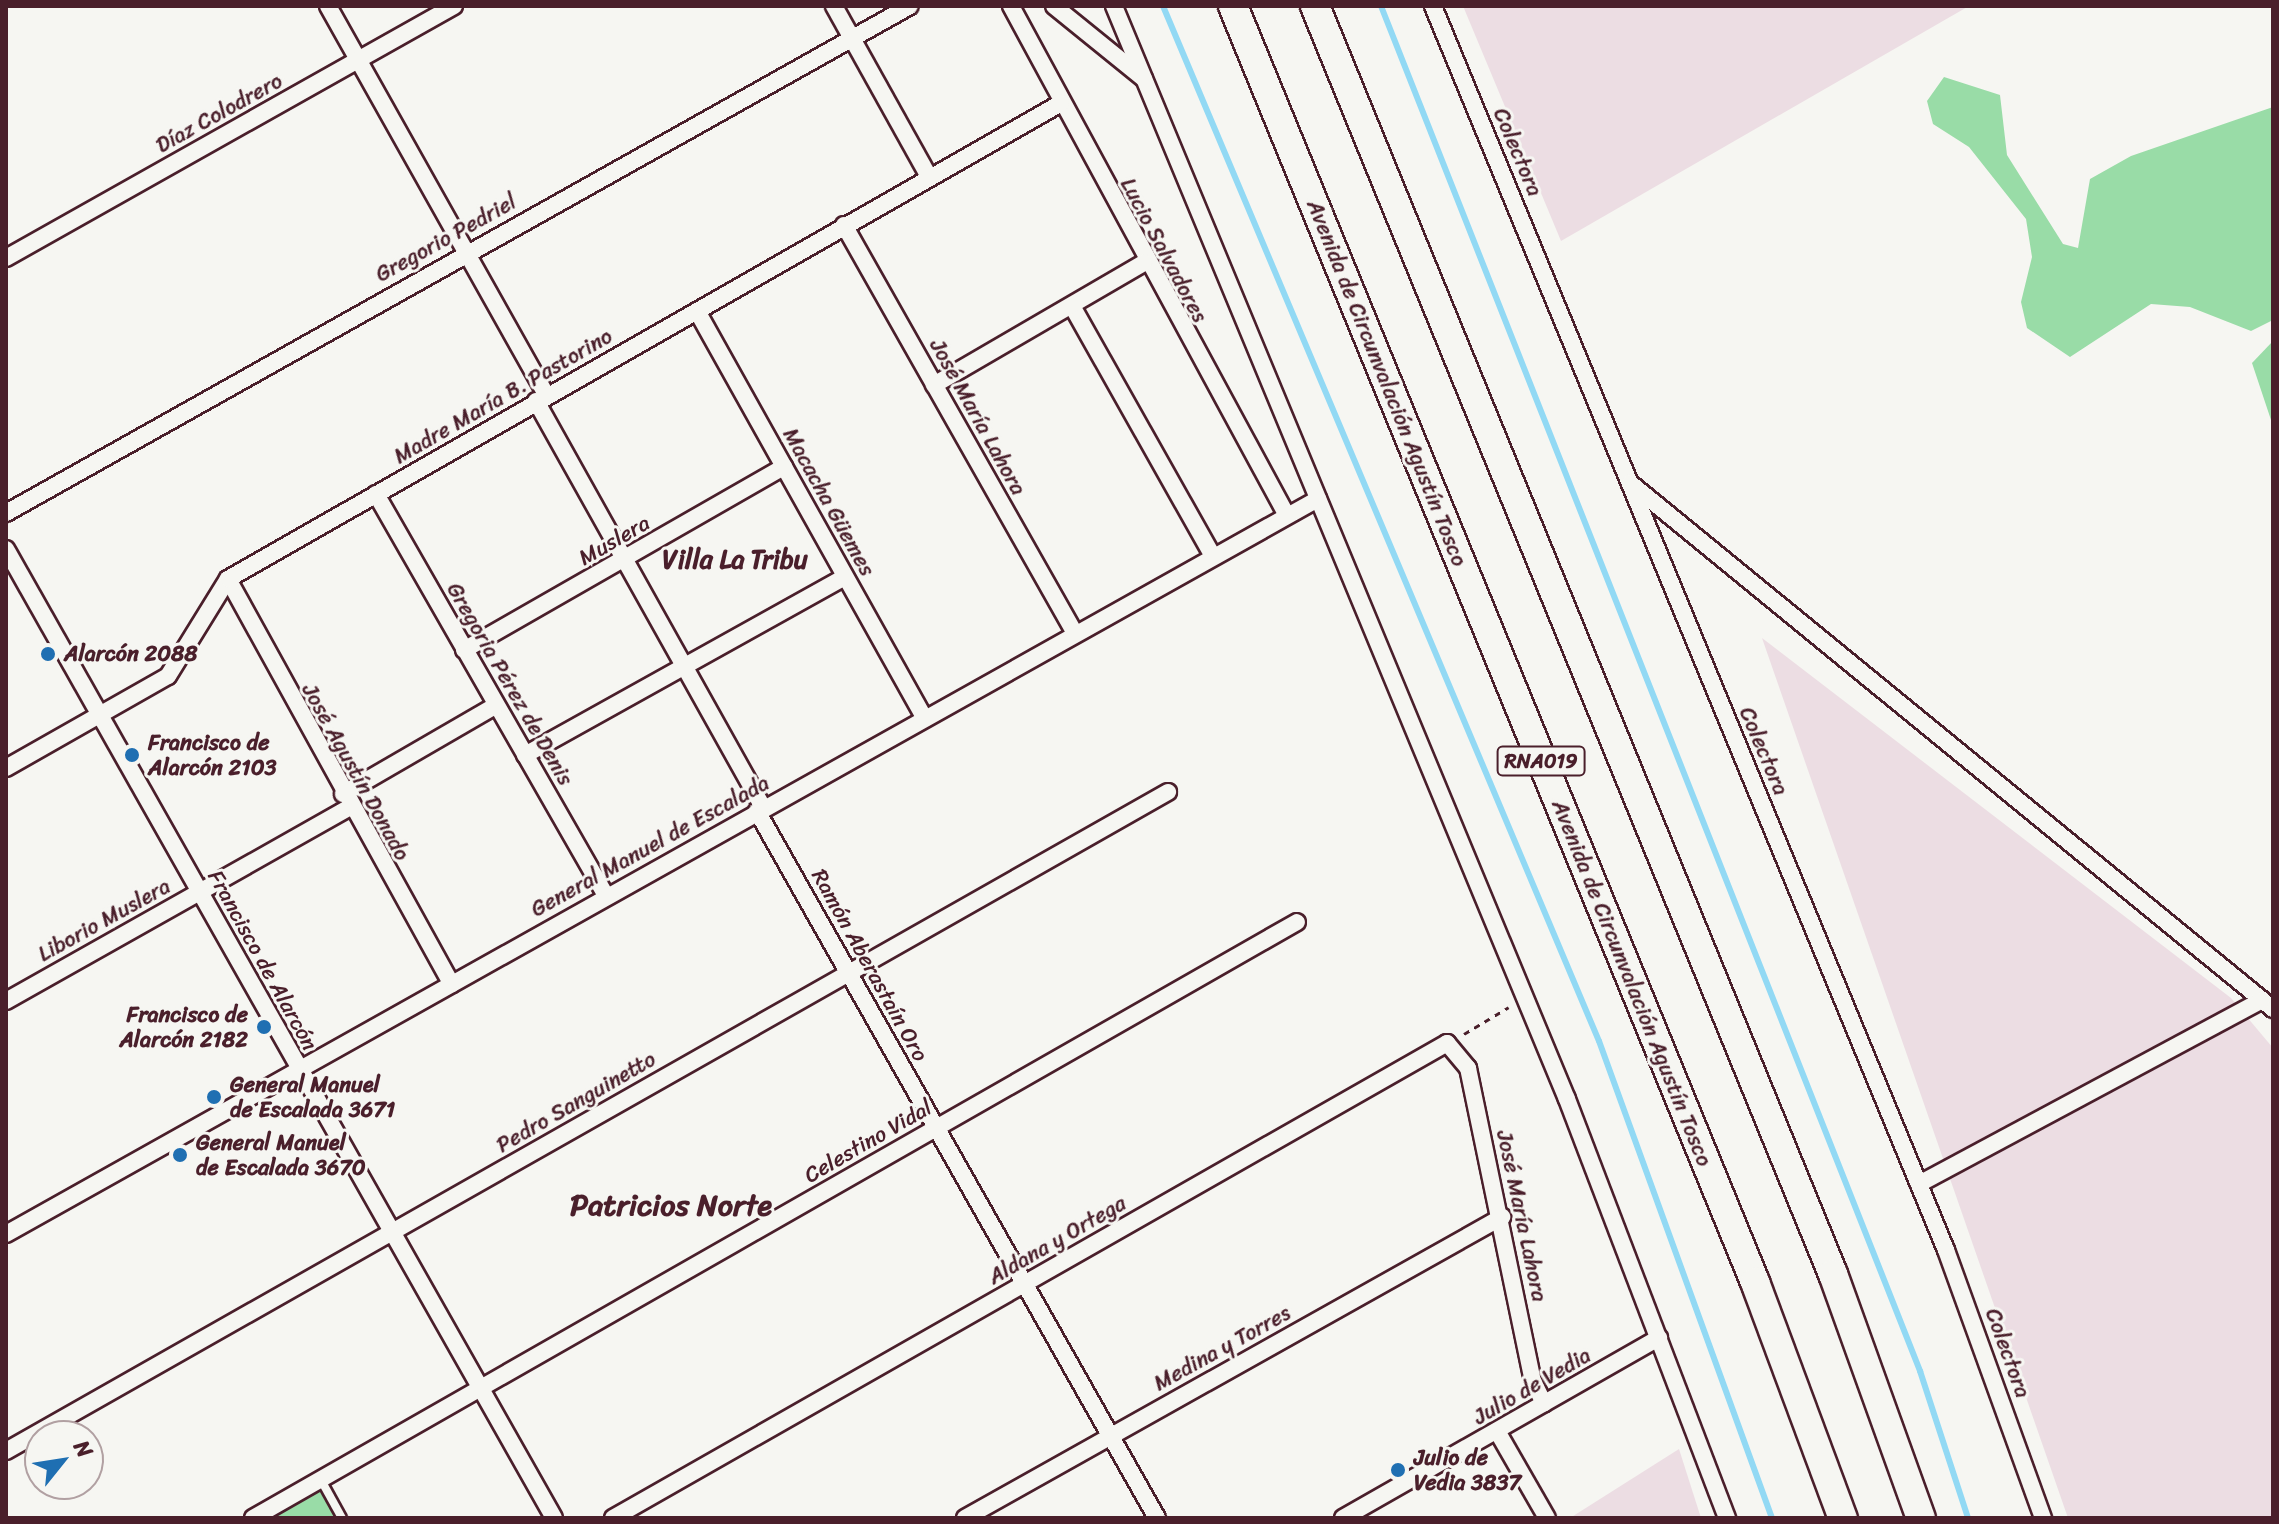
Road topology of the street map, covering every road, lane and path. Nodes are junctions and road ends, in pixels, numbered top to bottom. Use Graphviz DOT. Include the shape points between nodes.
graph roads {
  1 [pos="328,6"];
  2 [pos="454,6"];
  3 [pos="834,6"];
  4 [pos="910,6"];
  5 [pos="1011,6"];
  6 [pos="1054,6"];
  7 [pos="1114,6"];
  8 [pos="1215,6"];
  9 [pos="1233,6"];
  10 [pos="1315,6"];
  11 [pos="1433,6"];
  12 [pos="852,38"];
  13 [pos="358,60"];
  14 [pos="1145,80"];
  15 [pos="1061,103"];
  16 [pos="1292,154"];
  17 [pos="929,177"];
  18 [pos="844,225"];
  19 [pos="466,252"];
  20 [pos="6,258"];
  21 [pos="1144,263"];
  22 [pos="1072,306"];
  23 [pos="697,311"];
  24 [pos="934,385"];
  25 [pos="541,398"];
  26 [pos="784,467"];
  27 [pos="1629,482"];
  28 [pos="376,494"];
  29 [pos="1318,499"];
  30 [pos="1285,512"];
  31 [pos="6,513"];
  32 [pos="6,549"];
  33 [pos="1212,554"];
  34 [pos="625,560"];
  35 [pos="845,577"];
  36 [pos="228,579"];
  37 [pos="1074,631"];
  38 [pos="464,650"];
  39 [pos="684,666"];
  40 [pos="495,706"];
  41 [pos="100,715"];
  42 [pos="923,715"];
  43 [pos="525,755"];
  44 [pos="6,768"];
  45 [pos="1168,792"];
  46 [pos="347,801"];
  47 [pos="760,809"];
  48 [pos="199,892"];
  49 [pos="606,895"];
  50 [pos="1297,922"];
  51 [pos="848,972"];
  52 [pos="452,984"];
  53 [pos="1522,999"];
  54 [pos="6,1001"];
  55 [pos="2267,1005"];
  56 [pos="1447,1043"];
  57 [pos="299,1069"];
  58 [pos="936,1127"];
  59 [pos="1919,1184"];
  60 [pos="1502,1217"];
  61 [pos="392,1233"];
  62 [pos="6,1234"];
  63 [pos="1024,1284"];
  64 [pos="1659,1338"];
  65 [pos="481,1389"];
  66 [pos="1544,1404"];
  67 [pos="1497,1431"];
  68 [pos="1110,1436"];
  69 [pos="6,1451"];
  70 [pos="320,1480"];
  71 [pos="1348,1517"];
  72 [pos="253,1518"];
  73 [pos="342,1518"];
  74 [pos="554,1518"];
  75 [pos="613,1518"];
  76 [pos="965,1518"];
  77 [pos="1157,1518"];
  78 [pos="1547,1518"];
  79 [pos="1727,1518"];
  80 [pos="1843,1518"];
  81 [pos="1921,1518"];
  82 [pos="2043,1518"];
  1 -- 13 [label="street, Ramón Aberastaín Oro"];
  2 -- 13 [label="street, Díaz Colodrero"];
  3 -- 12 [label="street"];
  4 -- 12 [label="street, Gregorio Pedriel"];
  5 -- 15 [label="street, Lucio Salvadores"];
  6 -- 14 [label="street"];
  7 -- 14 [label="street"];
  8 -- 16 [label="highway"];
  9 -- 16 [label="highway, Avenida de Circunvalación Agustín Tosco / RNA019"];
  10 -- 81 [label="highway, RNA019" via="1833,1274"];
  11 -- 27 [label="street, Colectora"];
  12 -- 17 [label="street"];
  12 -- 19 [label="street, Gregorio Pedriel"];
  13 -- 19 [label="street, Ramón Aberastaín Oro"];
  13 -- 20 [label="street, Díaz Colodrero"];
  14 -- 29 [label="street"];
  15 -- 17 [label="street, Madre María B. Pastorino"];
  15 -- 21 [label="street, Lucio Salvadores"];
  16 -- 80 [label="highway, Avenida de Circunvalación Agustín Tosco / RNA019" via="1760,1295"];
  17 -- 18 [label="street, Madre María B. Pastorino"];
  18 -- 23 [label="street, Madre María B. Pastorino"];
  18 -- 24 [label="street, José María Lahora"];
  19 -- 25 [label="street, Ramón Aberastaín Oro"];
  19 -- 31 [label="street, Gregorio Pedriel"];
  21 -- 22 [label="street"];
  21 -- 30 [label="street, Lucio Salvadores"];
  22 -- 24 [label="street"];
  22 -- 33 [label="street"];
  23 -- 25 [label="street, Madre María B. Pastorino"];
  23 -- 26 [label="street, Macacha Güemes"];
  24 -- 37 [label="street, José María Lahora"];
  25 -- 28 [label="street, Madre María B. Pastorino"];
  25 -- 34 [label="street, Ramón Aberastaín Oro"];
  26 -- 34 [label="street, Muslera"];
  26 -- 35 [label="street, Macacha Güemes"];
  27 -- 55 [label="street"];
  27 -- 59 [label="street, Colectora"];
  28 -- 36 [label="street, Madre María B. Pastorino"];
  28 -- 38 [label="street, Gregoria Pérez de Denis"];
  29 -- 30 [label="street, General Manuel de Escalada"];
  29 -- 53 [label="street"];
  30 -- 33 [label="street, General Manuel de Escalada"];
  32 -- 41 [label="street, Francisco de Alarcón"];
  33 -- 37 [label="street, General Manuel de Escalada"];
  34 -- 38 [label="street, Muslera"];
  34 -- 39 [label="street, Ramón Aberastaín Oro"];
  35 -- 39 [label="street"];
  35 -- 42 [label="street, Macacha Güemes"];
  36 -- 41 [label="street, Madre María B. Pastorino" via="168,676"];
  36 -- 46 [label="street, José Agustín Donado"];
  37 -- 42 [label="street, General Manuel de Escalada"];
  38 -- 40 [label="street, Gregoria Pérez de Denis"];
  39 -- 43 [label="street"];
  39 -- 47 [label="street, Ramón Aberastaín Oro"];
  40 -- 43 [label="street, Gregoria Pérez de Denis"];
  40 -- 46 [label="street, Liborio Muslera"];
  41 -- 44 [label="street, Madre María B. Pastorino"];
  41 -- 48 [label="street, Francisco de Alarcón"];
  42 -- 47 [label="street, General Manuel de Escalada"];
  43 -- 49 [label="street, Gregoria Pérez de Denis"];
  45 -- 51 [label="street, Pedro Sanguinetto"];
  46 -- 48 [label="street, Liborio Muslera"];
  46 -- 52 [label="street, José Agustín Donado"];
  47 -- 49 [label="street, General Manuel de Escalada"];
  47 -- 51 [label="street, Ramón Aberastaín Oro"];
  48 -- 54 [label="street, Liborio Muslera"];
  48 -- 57 [label="street, Francisco de Alarcón"];
  49 -- 52 [label="street, General Manuel de Escalada"];
  50 -- 58 [label="street, Celestino Vidal"];
  51 -- 58 [label="street, Ramón Aberastaín Oro"];
  51 -- 61 [label="street, Pedro Sanguinetto"];
  52 -- 57 [label="street, General Manuel de Escalada"];
  53 -- 56 [label="path"];
  53 -- 64 [label="street"];
  55 -- 59 [label="street"];
  56 -- 60 [label="street, José María Lahora" via="1468,1068"];
  56 -- 63 [label="street, Aldana y Ortega"];
  57 -- 61 [label="street, Francisco de Alarcón"];
  57 -- 62 [label="street, General Manuel de Escalada"];
  58 -- 63 [label="street, Ramón Aberastaín Oro"];
  58 -- 65 [label="street, Celestino Vidal"];
  59 -- 82 [label="street, Colectora"];
  60 -- 66 [label="street, José María Lahora" via="1533,1381"];
  60 -- 68 [label="street, Medina y Torres"];
  61 -- 65 [label="street, Francisco de Alarcón"];
  61 -- 69 [label="street, Pedro Sanguinetto"];
  63 -- 68 [label="street, Ramón Aberastaín Oro"];
  63 -- 75 [label="street, Aldana y Ortega"];
  64 -- 66 [label="street, Julio de Vedia"];
  64 -- 79 [label="street"];
  65 -- 70 [label="street, Celestino Vidal"];
  65 -- 74 [label="street, Francisco de Alarcón"];
  66 -- 67 [label="street, Julio de Vedia"];
  67 -- 71 [label="street, Julio de Vedia"];
  67 -- 78 [label="street"];
  68 -- 76 [label="street, Medina y Torres"];
  68 -- 77 [label="street, Ramón Aberastaín Oro"];
  70 -- 72 [label="street, Celestino Vidal"];
  70 -- 73 [label="lane"];
}
